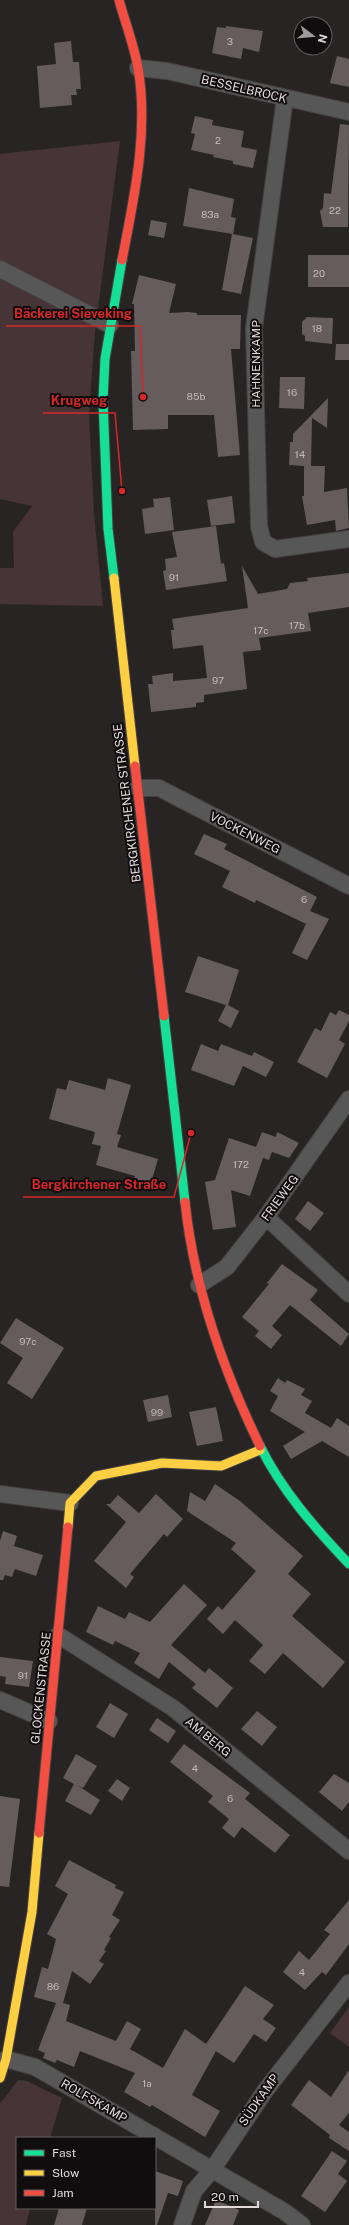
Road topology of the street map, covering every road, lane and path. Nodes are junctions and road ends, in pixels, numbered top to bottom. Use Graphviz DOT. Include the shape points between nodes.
graph roads {
  1 [pos="119,0"];
  2 [pos="138,68"];
  3 [pos="285,98"];
  4 [pos="349,112"];
  5 [pos="0,269"];
  6 [pos="110,324"];
  7 [pos="349,539"];
  8 [pos="138,788"];
  9 [pos="349,886"];
  10 [pos="349,1100"];
  11 [pos="266,1217"];
  12 [pos="199,1285"];
  13 [pos="349,1294"];
  14 [pos="260,1450"];
  15 [pos="3,1496"];
  16 [pos="70,1503"];
  17 [pos="349,1564"];
  18 [pos="58,1635"];
  19 [pos="0,1700"];
  20 [pos="49,1721"];
  21 [pos="349,1851"];
  22 [pos="349,1983"];
  23 [pos="6,2059"];
  24 [pos="0,2078"];
  25 [pos="156,2137"];
  26 [pos="156,2137"];
  27 [pos="212,2170"];
  28 [pos="182,2225"];
  29 [pos="302,2225"];
  1 -- 2 [label="street, BERGKIRCHENER STRASSE"];
  2 -- 3 [label="street, BESSELBROCK" via="167,71"];
  2 -- 6 [label="street, BERGKIRCHENER STRASSE" via="142,109 139,152 125,252"];
  3 -- 4 [label="street, BESSELBROCK"];
  3 -- 7 [label="street, HAHNENKAMP" via="254,328 259,526 263,542 275,549"];
  5 -- 6 [label="street"];
  6 -- 8 [label="street, BERGKIRCHENER STRASSE" via="103,400 108,529"];
  8 -- 9 [label="street, VOCKENWEG" via="159,788"];
  8 -- 12 [label="street, BERGKIRCHENER STRASSE" via="188,1230"];
  10 -- 11 [label="street, FRIEWEG"];
  11 -- 12 [label="street, FRIEWEG" via="227,1267"];
  11 -- 13 [label="street"];
  12 -- 14 [label="street, BERGKIRCHENER STRASSE" via="220,1356"];
  14 -- 16 [label="street" via="221,1466 162,1463 96,1476"];
  14 -- 17 [label="street, BERGKIRCHENER STRASSE" via="291,1500"];
  15 -- 16 [label="street"];
  16 -- 18 [label="street, GLOCKENSTRASSE"];
  18 -- 20 [label="street, GLOCKENSTRASSE"];
  18 -- 21 [label="street, AM BERG" via="172,1708"];
  19 -- 20 [label="street"];
  20 -- 23 [label="street, GLOCKENSTRASSE" via="32,1912"];
  22 -- 27 [label="street, SÜDKAMP" via="264,2091"];
  23 -- 24 [label="street, GLOCKENSTRASSE"];
  23 -- 25 [label="street, ROLFSKAMP" via="36,2067"];
  26 -- 27 [label="street, ROLFSKAMP"];
  27 -- 28 [label="street, SÜDKAMP" via="194,2192"];
  27 -- 29 [label="street, ROLFSKAMP" via="285,2212"];
}
